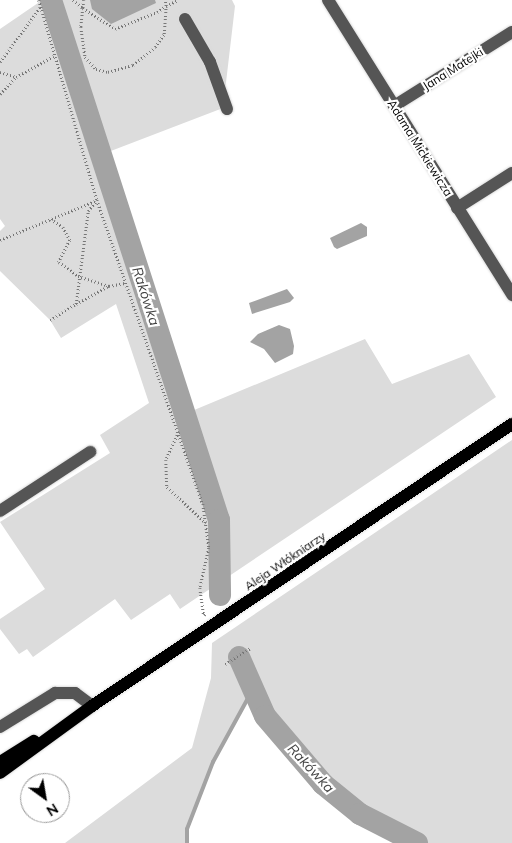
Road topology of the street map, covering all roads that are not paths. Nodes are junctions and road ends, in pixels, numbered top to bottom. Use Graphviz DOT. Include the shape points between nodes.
graph roads {
  1 [pos="328,0"];
  2 [pos="184,19"];
  3 [pos="512,32"];
  4 [pos="394,106"];
  5 [pos="227,109"];
  6 [pos="512,174"];
  7 [pos="457,208"];
  8 [pos="512,295"];
  9 [pos="512,424"];
  10 [pos="90,452"];
  11 [pos="0,511"];
  12 [pos="92,706"];
  13 [pos="73,719"];
  14 [pos="0,727"];
  15 [pos="0,762"];
  16 [pos="0,773"];
  1 -- 4 [label="street, Adama Mickiewicza"];
  2 -- 5 [label="street" via="210,62"];
  3 -- 4 [label="street, Jana Matejki"];
  4 -- 7 [label="street, Adama Mickiewicza"];
  6 -- 7 [label="street"];
  7 -- 8 [label="street, Adama Mickiewicza"];
  9 -- 12 [label="main road, Aleja Włókniarzy"];
  10 -- 11 [label="street"];
  12 -- 13 [label="main road, Aleja Włókniarzy"];
  12 -- 14 [label="street" via="75,693 55,693"];
  13 -- 15 [label="main road, Aleja Włókniarzy"];
  13 -- 16 [label="main road, Aleja Włókniarzy"];
}
